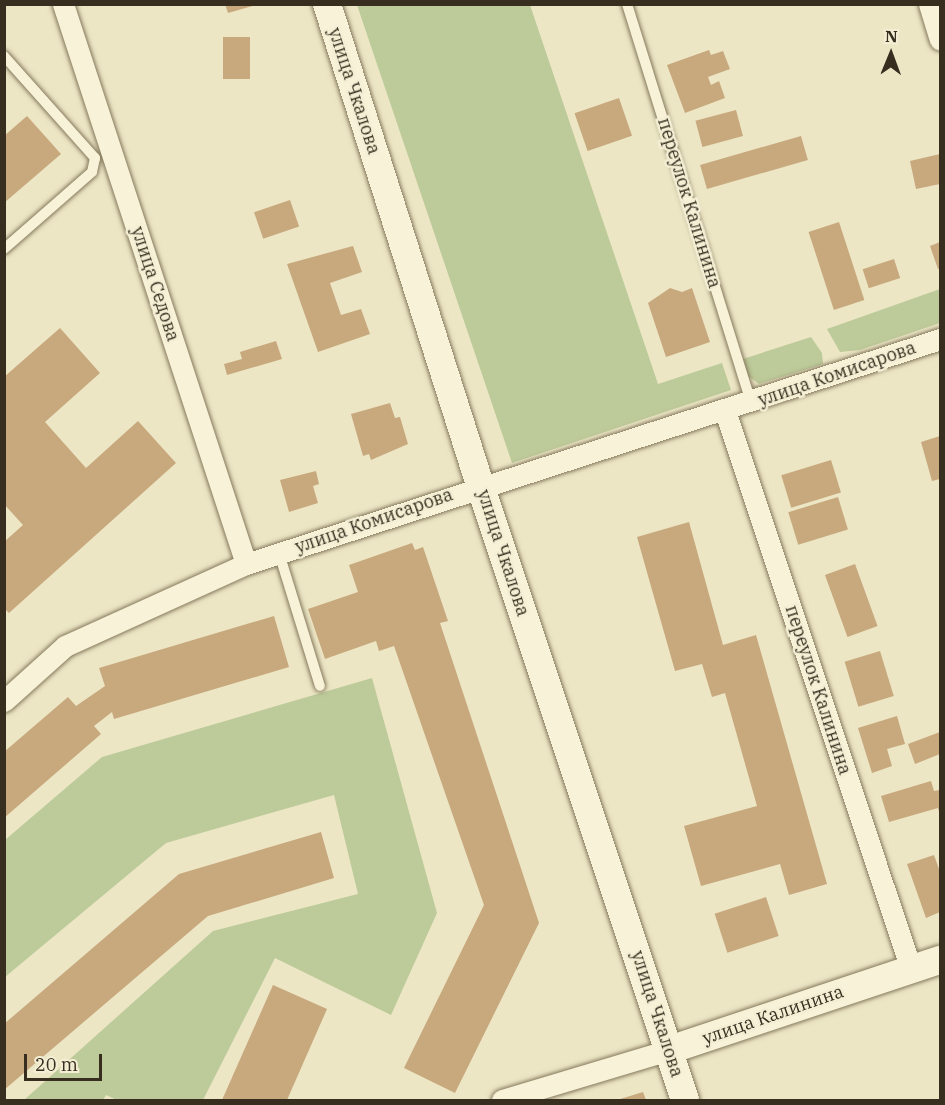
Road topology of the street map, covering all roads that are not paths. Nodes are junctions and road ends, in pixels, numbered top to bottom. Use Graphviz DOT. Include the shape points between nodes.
graph roads {
  1 [pos="63,4"];
  2 [pos="327,4"];
  3 [pos="627,4"];
  4 [pos="929,4"];
  5 [pos="940,39"];
  6 [pos="4,56"];
  7 [pos="4,249"];
  8 [pos="940,339"];
  9 [pos="751,402"];
  10 [pos="725,411"];
  11 [pos="480,485"];
  12 [pos="279,553"];
  13 [pos="246,564"];
  14 [pos="320,686"];
  15 [pos="4,701"];
  16 [pos="940,960"];
  17 [pos="911,969"];
  18 [pos="669,1050"];
  19 [pos="502,1101"];
  20 [pos="685,1101"];
  1 -- 13 [label="street, улица Седова"];
  2 -- 11 [label="main road, улица Чкалова"];
  3 -- 9 [label="lane, переулок Калинина"];
  4 -- 5 [label="street"];
  6 -- 7 [label="lane" via="95,158 93,172"];
  8 -- 9 [label="street, улица Комисарова"];
  9 -- 10 [label="street, улица Комисарова"];
  10 -- 11 [label="street, улица Комисарова"];
  10 -- 17 [label="street, переулок Калинина"];
  11 -- 12 [label="street, улица Комисарова"];
  11 -- 18 [label="main road, улица Чкалова"];
  12 -- 13 [label="street, улица Комисарова"];
  12 -- 14 [label="lane"];
  13 -- 15 [label="street, улица Комисарова" via="65,646"];
  16 -- 17 [label="main road, улица Калинина"];
  17 -- 18 [label="main road, улица Калинина"];
  18 -- 19 [label="street, улица Калинина"];
  18 -- 20 [label="main road, улица Чкалова"];
}
